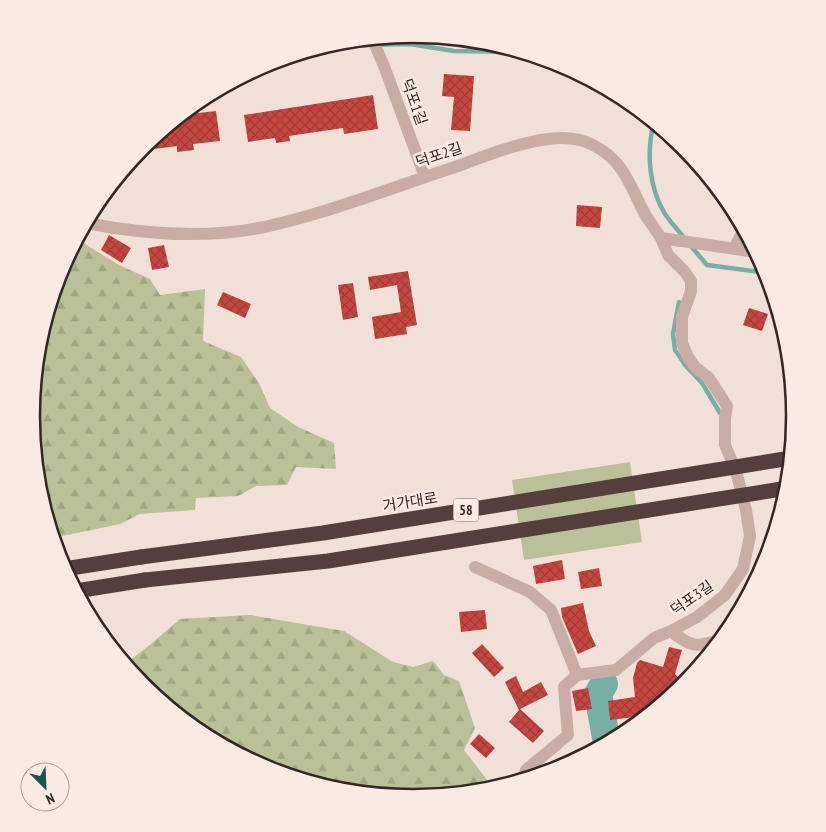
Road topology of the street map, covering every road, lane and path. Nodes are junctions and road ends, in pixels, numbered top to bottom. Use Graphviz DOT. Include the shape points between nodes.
graph roads {
  1 [pos="375,45"];
  2 [pos="425,177"];
  3 [pos="93,224"];
  4 [pos="740,237"];
  5 [pos="661,238"];
  6 [pos="734,249"];
  7 [pos="748,251"];
  8 [pos="783,459"];
  9 [pos="779,489"];
  10 [pos="475,567"];
  11 [pos="72,568"];
  12 [pos="83,590"];
  13 [pos="672,631"];
  14 [pos="708,644"];
  15 [pos="577,675"];
  16 [pos="526,771"];
  1 -- 2 [label="street, 덕포1길"];
  2 -- 3 [label="street, 덕포2길" via="294,220 223,233 180,234"];
  2 -- 5 [label="street, 덕포2길" via="541,140 576,139 593,144 616,160"];
  4 -- 6 [label="street"];
  5 -- 6 [label="street"];
  5 -- 13 [label="street, 덕포3길" via="668,255 691,281 692,291 682,317 682,343 695,367 709,378 727,406 724,445 736,472 750,536 743,569 725,595"];
  6 -- 7 [label="street"];
  8 -- 11 [label="highway, 거가대로 / 58, bridge" via="323,534"];
  9 -- 12 [label="highway, 58, bridge" via="328,561 145,580"];
  10 -- 15 [label="street" via="530,592 550,610"];
  13 -- 14 [label="street" via="686,644"];
  13 -- 15 [label="street, 덕포3길" via="654,638 616,670"];
  15 -- 16 [label="street" via="564,687 568,735"];
}
